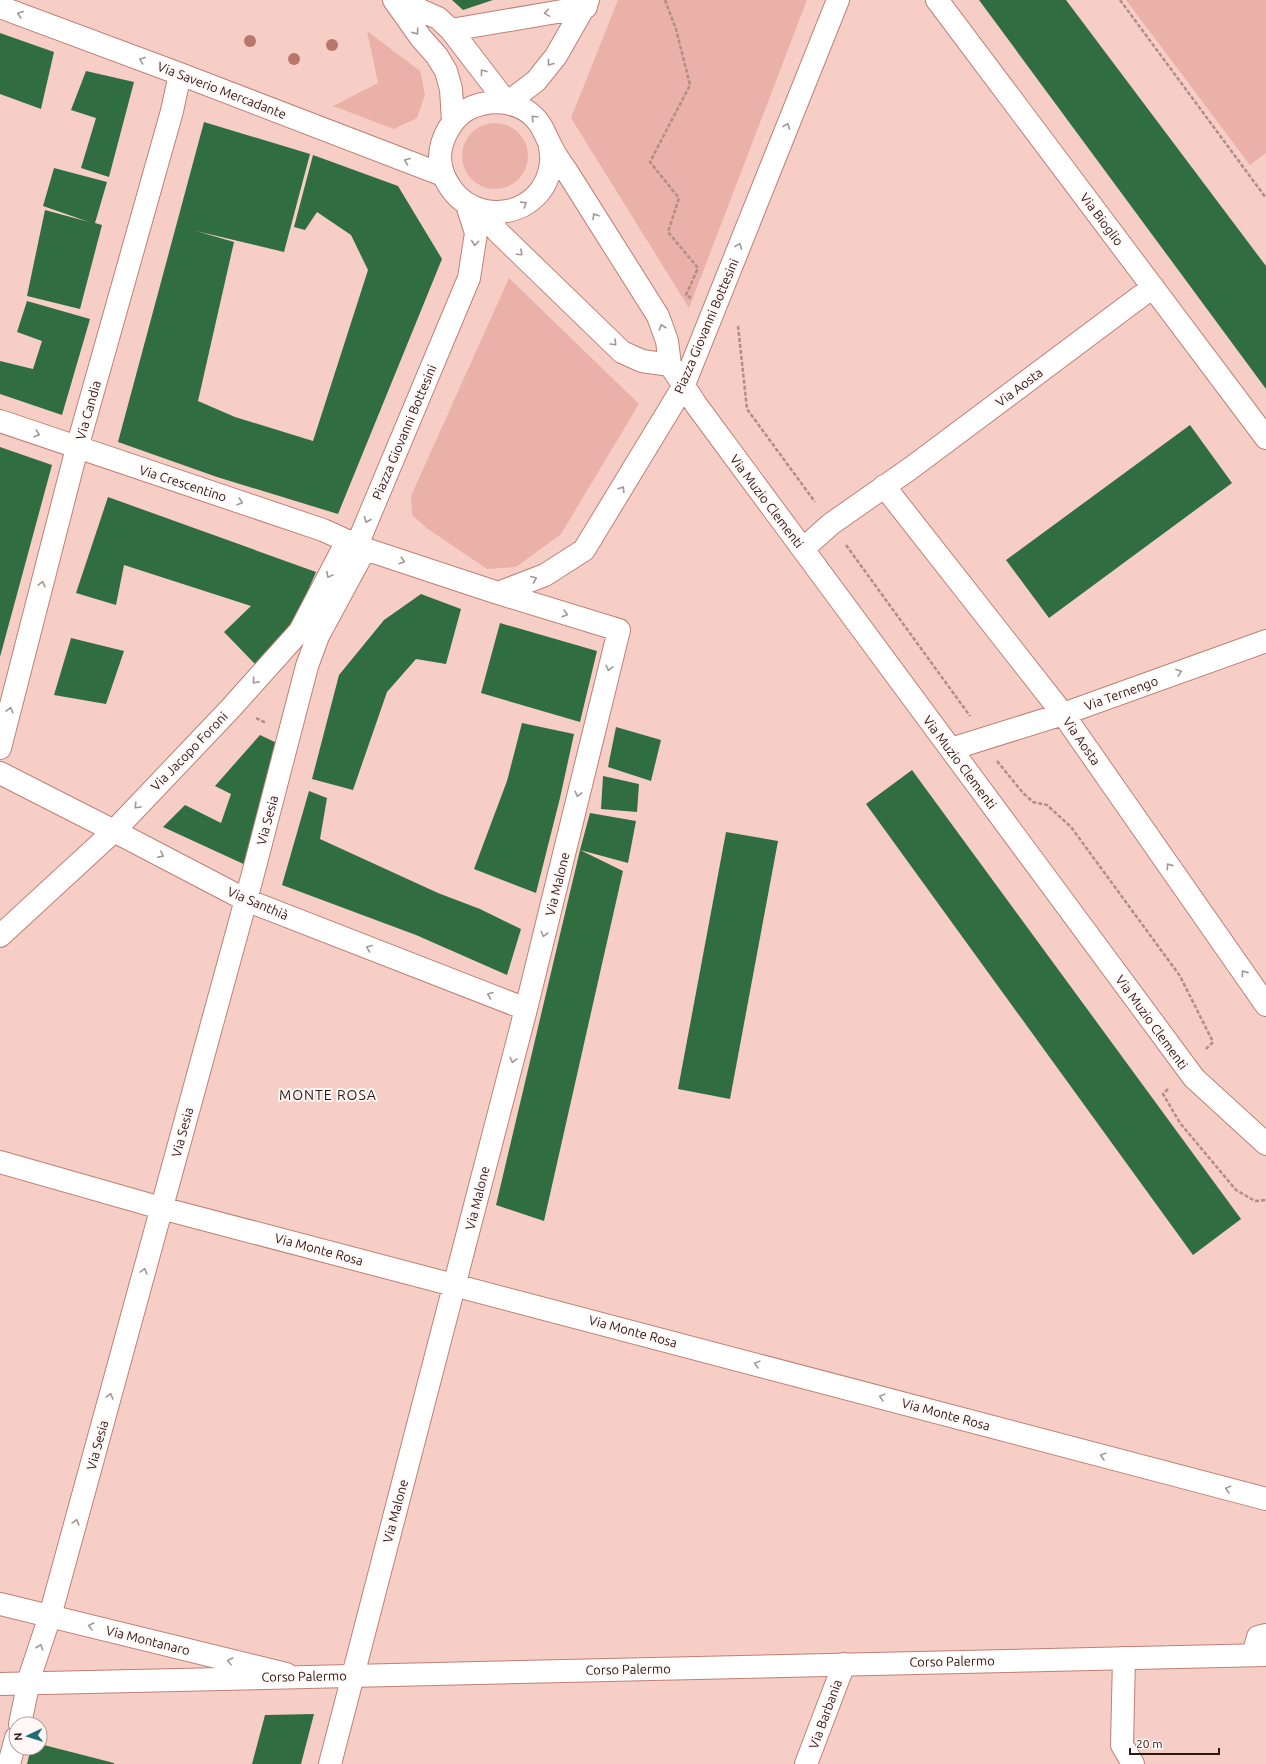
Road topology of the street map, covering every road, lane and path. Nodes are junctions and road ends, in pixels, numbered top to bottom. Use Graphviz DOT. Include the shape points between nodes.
graph roads {
  1 [pos="395,0"];
  2 [pos="665,0"];
  3 [pos="838,0"];
  4 [pos="937,0"];
  5 [pos="1120,0"];
  6 [pos="587,3"];
  7 [pos="0,7"];
  8 [pos="451,30"];
  9 [pos="180,74"];
  10 [pos="507,103"];
  11 [pos="453,121"];
  12 [pos="550,145"];
  13 [pos="443,175"];
  14 [pos="1266,198"];
  15 [pos="466,205"];
  16 [pos="487,212"];
  17 [pos="1152,287"];
  18 [pos="715,307"];
  19 [pos="670,365"];
  20 [pos="683,387"];
  21 [pos="0,421"];
  22 [pos="1266,438"];
  23 [pos="77,448"];
  24 [pos="884,486"];
  25 [pos="831,524"];
  26 [pos="356,545"];
  27 [pos="802,548"];
  28 [pos="498,593"];
  29 [pos="1266,641"];
  30 [pos="230,708"];
  31 [pos="1063,714"];
  32 [pos="289,735"];
  33 [pos="984,739"];
  34 [pos="0,748"];
  35 [pos="951,749"];
  36 [pos="0,773"];
  37 [pos="114,831"];
  38 [pos="246,900"];
  39 [pos="0,936"];
  40 [pos="1266,1005"];
  41 [pos="526,1009"];
  42 [pos="1187,1069"];
  43 [pos="1266,1144"];
  44 [pos="0,1162"];
  45 [pos="1266,1200"];
  46 [pos="161,1208"];
  47 [pos="455,1284"];
  48 [pos="1266,1499"];
  49 [pos="0,1604"];
  50 [pos="50,1616"];
  51 [pos="1266,1635"];
  52 [pos="1259,1655"];
  53 [pos="1124,1658"];
  54 [pos="844,1664"];
  55 [pos="352,1675"];
  56 [pos="295,1676"];
  57 [pos="28,1684"];
  58 [pos="1,1685"];
  59 [pos="22,1716"];
  60 [pos="330,1764"];
  61 [pos="806,1764"];
  62 [pos="1133,1764"];
  1 -- 8 [label="street" via="438,18"];
  1 -- 11 [label="street, one-way" via="446,71 451,89"];
  2 -- 18 [label="path" via="676,29 690,85 650,162 679,198 668,232 698,268 686,295"];
  18 -- 3 [label="street, Piazza Giovanni Bottesini, one-way"];
  4 -- 17 [label="street, Via Bioglio"];
  5 -- 14 [label="path"];
  6 -- 8 [label="street, one-way"];
  6 -- 10 [label="street, one-way" via="556,56 536,81"];
  9 -- 7 [label="street, Via Saverio Mercadante, one-way"];
  10 -- 8 [label="street, one-way"];
  13 -- 9 [label="street, Via Saverio Mercadante, one-way"];
  9 -- 23 [label="street, Via Candia" via="172,111"];
  10 -- 11 [label="street, Piazza Giovanni Bottesini" via="477,104"];
  12 -- 10 [label="street, Piazza Giovanni Bottesini, one-way" via="544,130 535,118 522,108"];
  11 -- 13 [label="street, Piazza Giovanni Bottesini" via="444,138 440,157"];
  16 -- 12 [label="street, Piazza Giovanni Bottesini, one-way" via="504,212 522,207 536,196 546,181 551,163"];
  19 -- 12 [label="street, Piazza Giovanni Bottesini, one-way" via="667,341 658,316"];
  13 -- 15 [label="street, Piazza Giovanni Bottesini" via="452,192"];
  15 -- 16 [label="street, Piazza Giovanni Bottesini"];
  15 -- 26 [label="street, Piazza Giovanni Bottesini, one-way" via="476,232 469,278"];
  16 -- 19 [label="street, Piazza Giovanni Bottesini, one-way" via="498,231 622,352 642,362"];
  17 -- 22 [label="street, Via Bioglio"];
  17 -- 24 [label="street, Via Aosta"];
  18 -- 20 [label="street, Piazza Giovanni Bottesini"];
  18 -- 25 [label="path" via="736,315 747,409"];
  19 -- 20 [label="street, Via Muzio Clementi"];
  20 -- 27 [label="street, Via Muzio Clementi"];
  28 -- 20 [label="street, Piazza Giovanni Bottesini, one-way" via="545,575 584,550"];
  21 -- 23 [label="street, Via Crescentino, one-way"];
  23 -- 26 [label="street, Via Crescentino, one-way" via="323,530"];
  34 -- 23 [label="street, Via Candia, one-way"];
  24 -- 25 [label="street, Via Aosta"];
  24 -- 31 [label="street, Via Aosta"];
  25 -- 27 [label="street, Via Aosta"];
  25 -- 33 [label="path" via="968,713"];
  26 -- 28 [label="street, one-way"];
  26 -- 30 [label="street, Via Jacopo Foroni, one-way" via="300,630"];
  26 -- 32 [label="street, Via Sesia" via="307,666"];
  27 -- 35 [label="street, Via Muzio Clementi"];
  28 -- 41 [label="street, Via Malone, one-way" via="619,630"];
  31 -- 29 [label="street, Via Ternengo, one-way"];
  30 -- 32 [label="path"];
  30 -- 37 [label="street, Via Jacopo Foroni, one-way"];
  31 -- 33 [label="street, Via Ternengo"];
  40 -- 31 [label="street, Via Aosta, one-way"];
  32 -- 38 [label="street, Via Sesia"];
  33 -- 35 [label="street, Via Ternengo"];
  33 -- 42 [label="path" via="999,764 1023,793 1033,802 1047,805 1071,827 1180,976 1213,1042"];
  35 -- 42 [label="street, Via Muzio Clementi"];
  36 -- 37 [label="street, Via Santhià"];
  37 -- 38 [label="street, Via Santhià, one-way"];
  37 -- 39 [label="street, Via Jacopo Foroni"];
  41 -- 38 [label="street, Via Santhià, one-way"];
  38 -- 46 [label="street, Via Sesia"];
  41 -- 47 [label="street, Via Malone, one-way"];
  42 -- 43 [label="street, Via Muzio Clementi"];
  42 -- 45 [label="path" via="1163,1094 1177,1118 1236,1190 1255,1201"];
  44 -- 46 [label="street, Via Monte Rosa"];
  46 -- 47 [label="street, Via Monte Rosa"];
  50 -- 46 [label="street, Via Sesia, one-way"];
  48 -- 47 [label="street, Via Monte Rosa, one-way"];
  47 -- 55 [label="street, Via Malone"];
  49 -- 50 [label="street, Via Montanaro"];
  56 -- 50 [label="street, Via Montanaro, one-way"];
  57 -- 50 [label="street, Via Sesia, one-way"];
  51 -- 52 [label="street, Corso Palermo" via="1258,1637"];
  52 -- 53 [label="street, Corso Palermo"];
  53 -- 54 [label="street, Corso Palermo"];
  53 -- 62 [label="street" via="1122,1745"];
  54 -- 55 [label="street, Corso Palermo"];
  54 -- 61 [label="street, Via Barbania"];
  55 -- 56 [label="street, Corso Palermo"];
  55 -- 60 [label="street, Via Malone"];
  56 -- 57 [label="street, Corso Palermo"];
  57 -- 58 [label="street, Corso Palermo"];
  57 -- 59 [label="street, Via Sesia"];
}
